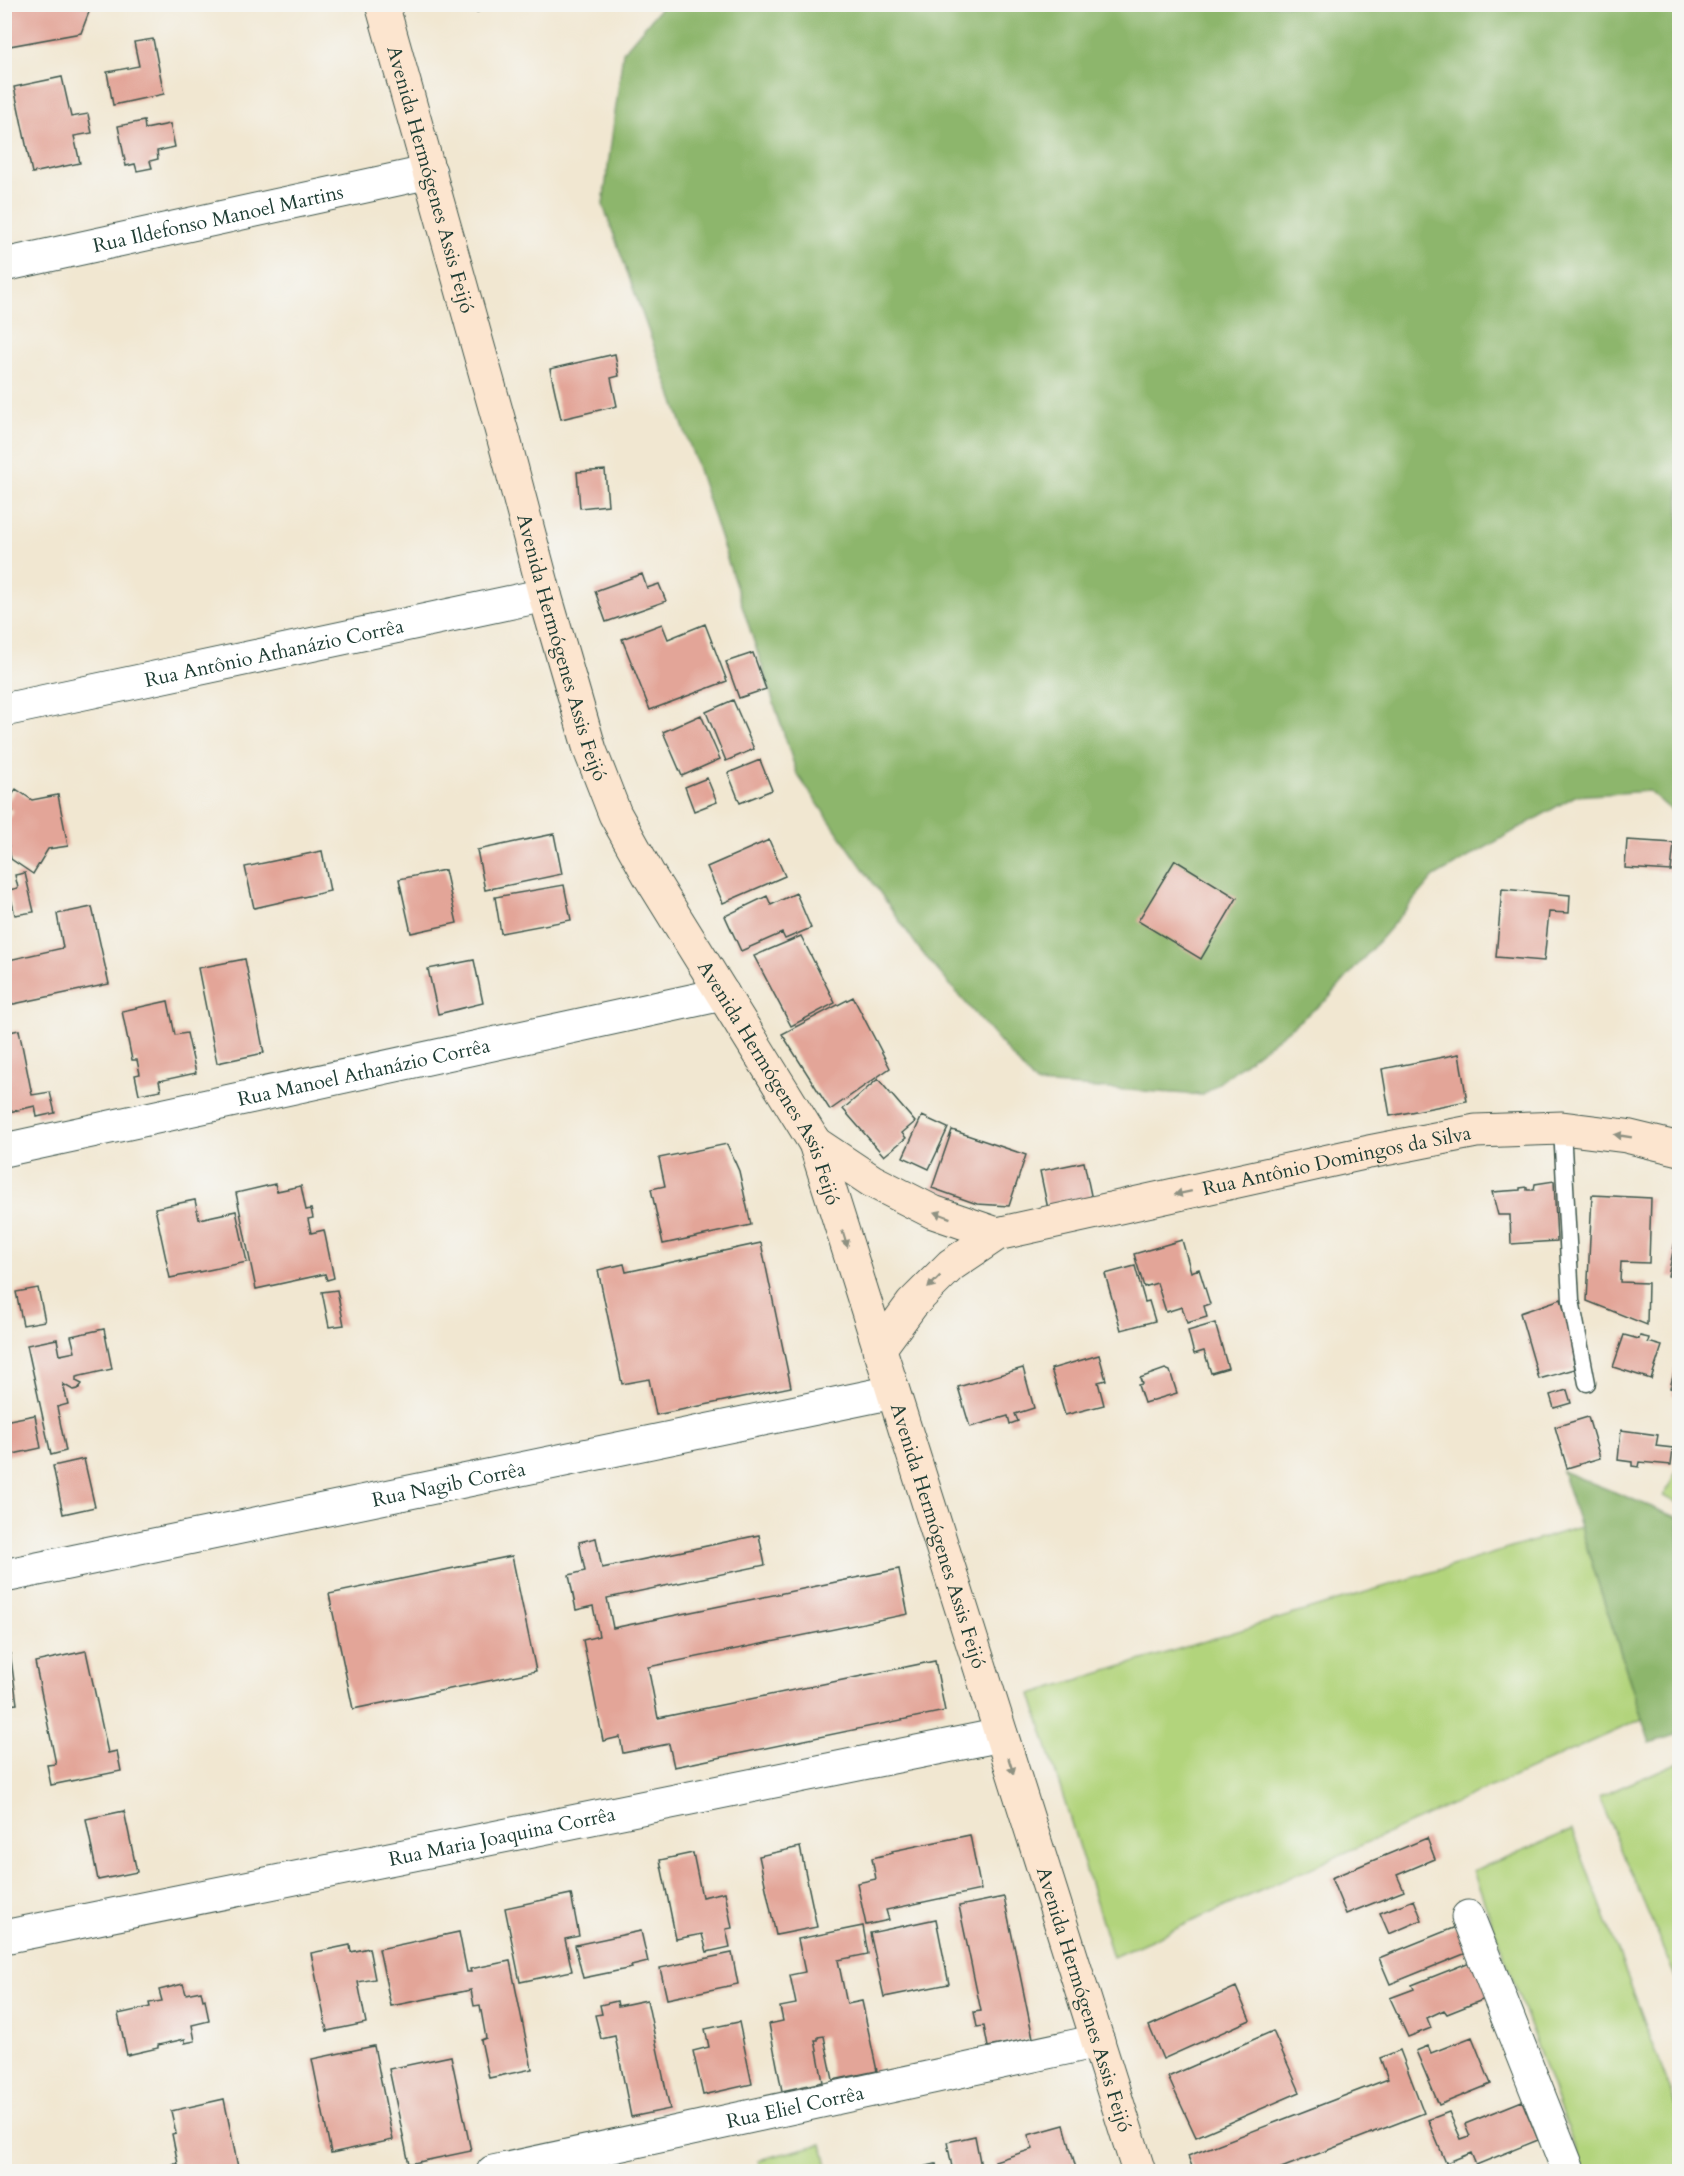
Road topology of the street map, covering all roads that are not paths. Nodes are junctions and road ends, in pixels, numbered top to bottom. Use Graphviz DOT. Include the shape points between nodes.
graph roads {
  1 [pos="382,4"];
  2 [pos="430,172"];
  3 [pos="4,265"];
  4 [pos="545,595"];
  5 [pos="4,710"];
  6 [pos="723,994"];
  7 [pos="1562,1128"];
  8 [pos="815,1143"];
  9 [pos="1680,1149"];
  10 [pos="4,1150"];
  11 [pos="997,1234"];
  12 [pos="879,1349"];
  13 [pos="1587,1383"];
  14 [pos="893,1392"];
  15 [pos="4,1576"];
  16 [pos="1001,1734"];
  17 [pos="1468,1917"];
  18 [pos="4,1937"];
  19 [pos="1098,2041"];
  20 [pos="493,2172"];
  21 [pos="1139,2172"];
  22 [pos="1569,2172"];
  1 -- 2 [label="main road, Avenida Hermógenes Assis Feijó"];
  2 -- 3 [label="street, Rua Ildefonso Manoel Martins"];
  2 -- 4 [label="main road, Avenida Hermógenes Assis Feijó"];
  4 -- 5 [label="street, Rua Antônio Athanázio Corrêa"];
  4 -- 6 [label="main road, Avenida Hermógenes Assis Feijó" via="590,750 615,814"];
  6 -- 8 [label="main road, Avenida Hermógenes Assis Feijó"];
  6 -- 10 [label="street, Rua Manoel Athanázio Corrêa"];
  9 -- 7 [label="main road, Rua Antônio Domingos da Silva, one-way" via="1626,1136"];
  7 -- 11 [label="main road, Rua Antônio Domingos da Silva, one-way" via="1476,1131"];
  7 -- 13 [label="lane" via="1571,1300"];
  11 -- 8 [label="main road, one-way" via="912,1202"];
  8 -- 12 [label="main road, Avenida Hermógenes Assis Feijó, one-way"];
  11 -- 12 [label="main road, Rua Antônio Domingos da Silva, one-way" via="951,1265 912,1304"];
  12 -- 14 [label="main road, Avenida Hermógenes Assis Feijó"];
  14 -- 15 [label="street, Rua Nagib Corrêa"];
  14 -- 16 [label="main road, Avenida Hermógenes Assis Feijó"];
  16 -- 18 [label="street, Rua Maria Joaquina Corrêa"];
  16 -- 19 [label="main road, Avenida Hermógenes Assis Feijó, one-way"];
  17 -- 22 [label="street"];
  19 -- 20 [label="street, Rua Eliel Corrêa"];
  19 -- 21 [label="main road, Avenida Hermógenes Assis Feijó"];
}
